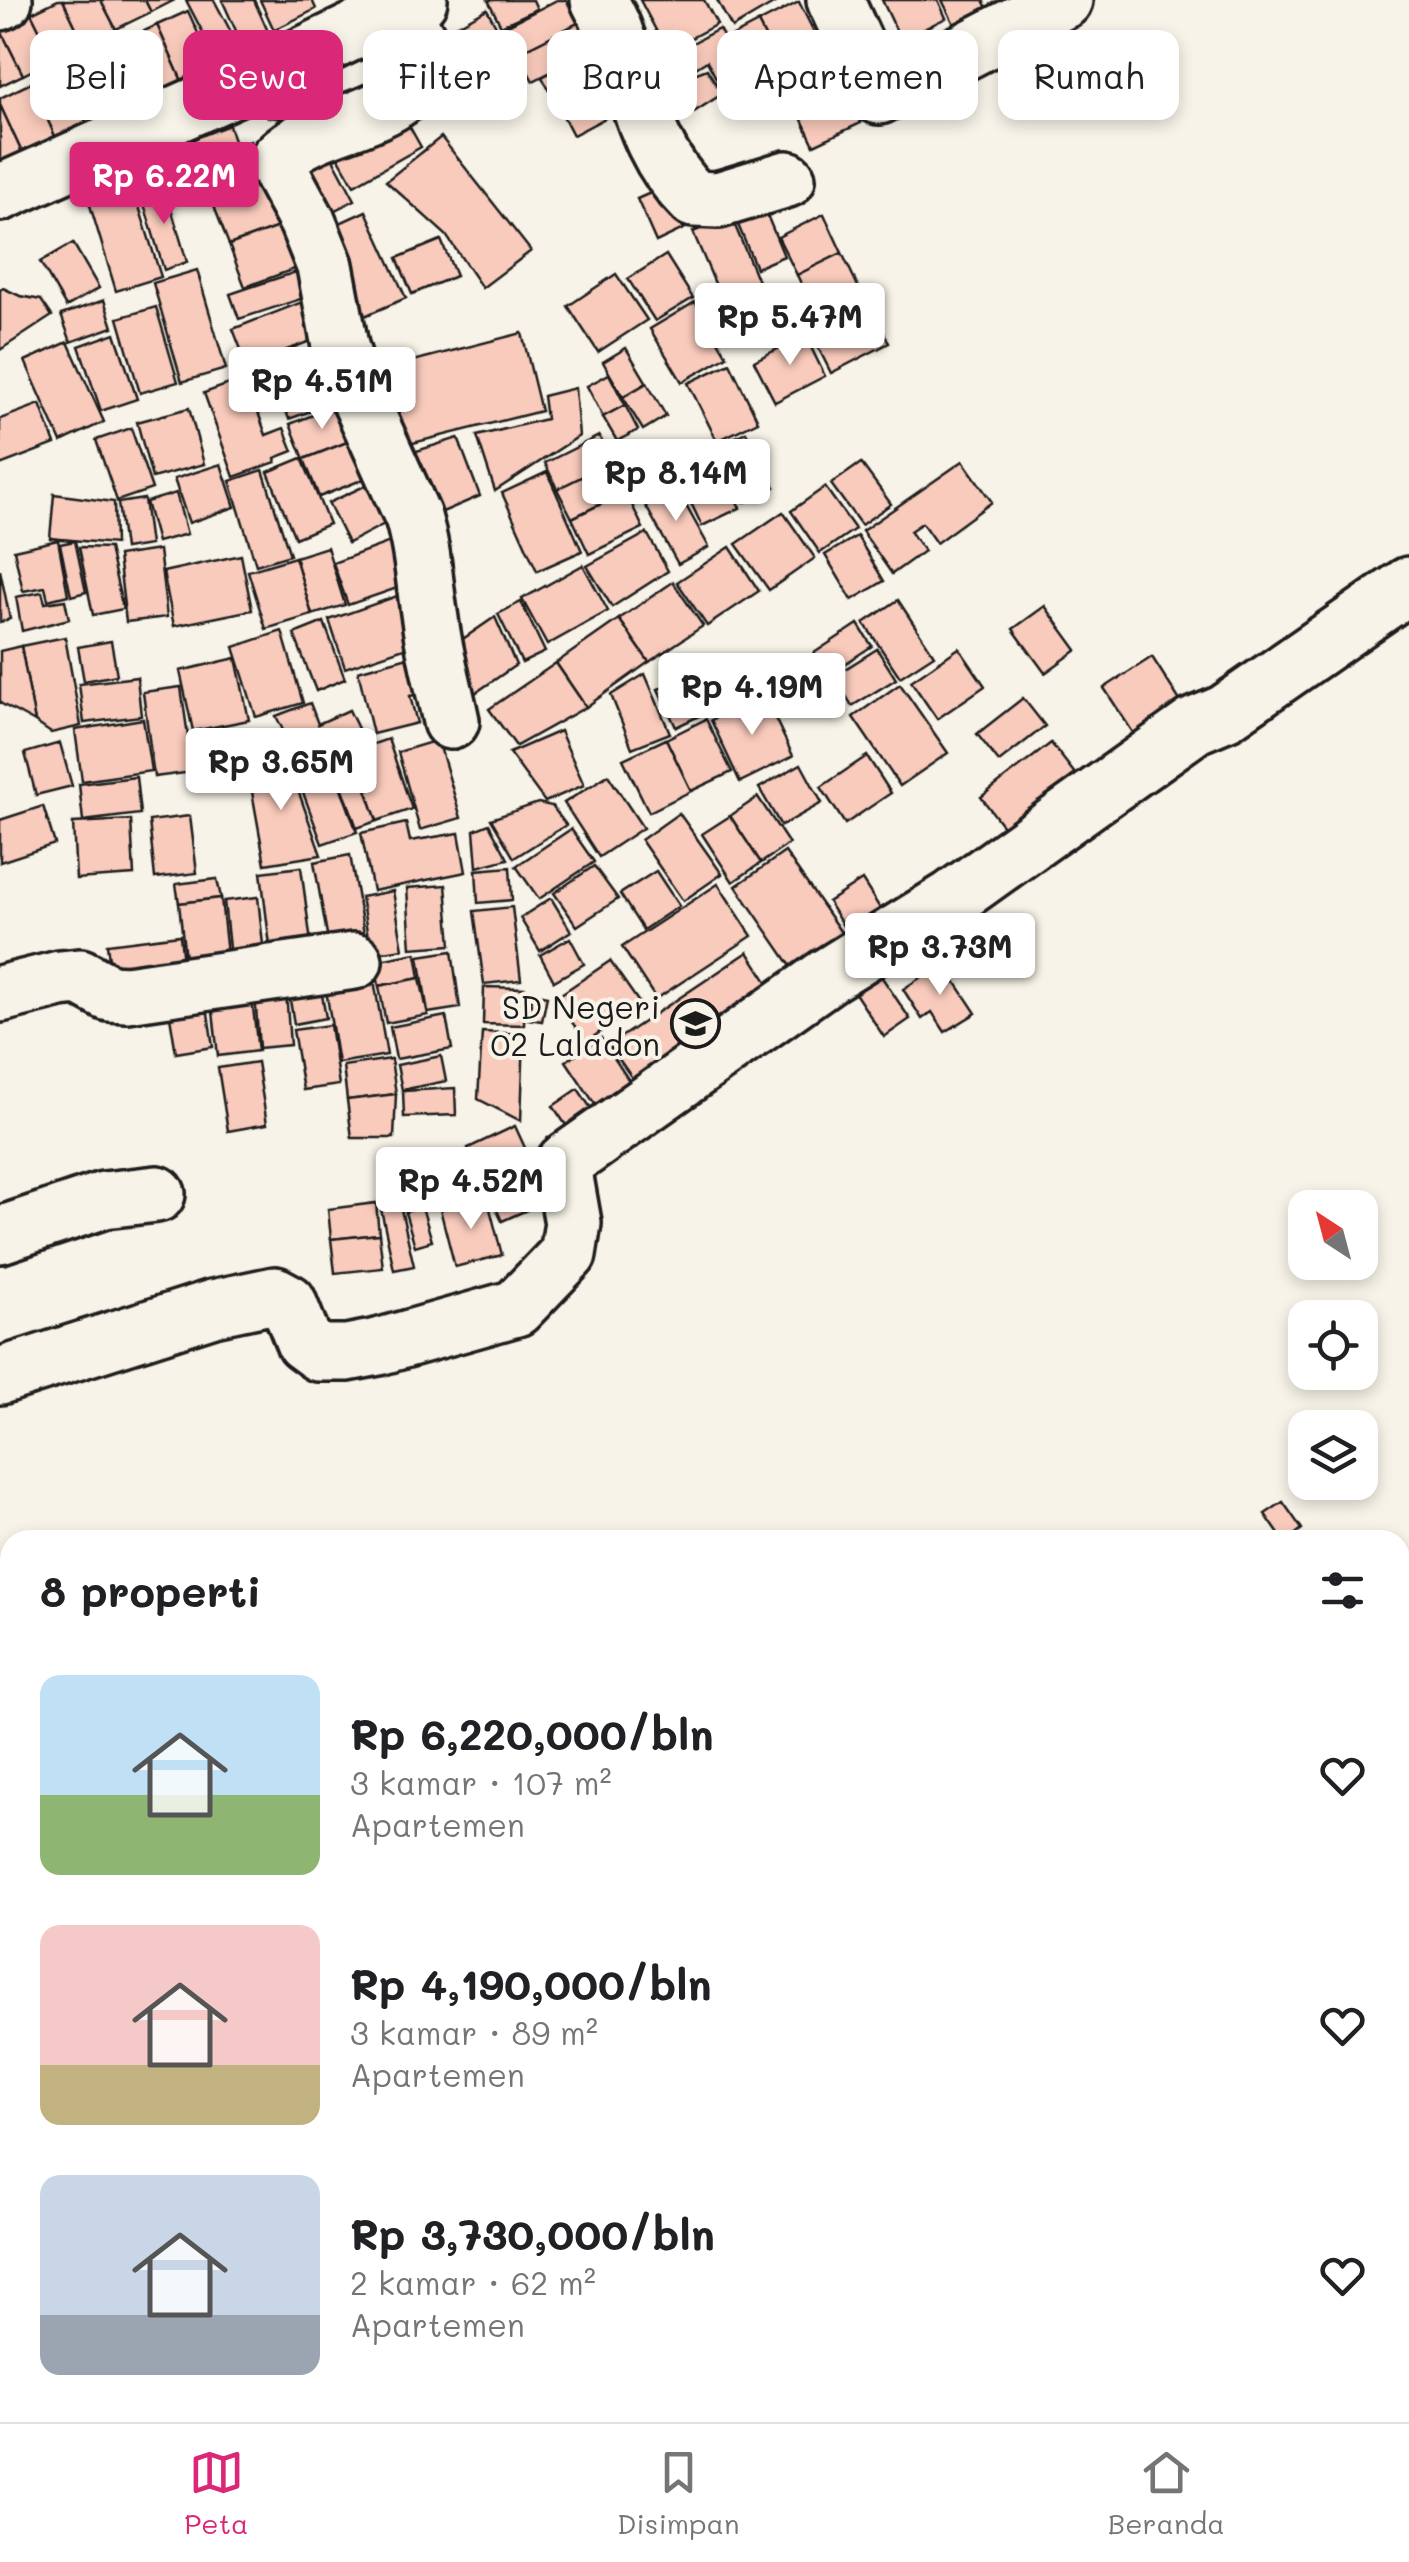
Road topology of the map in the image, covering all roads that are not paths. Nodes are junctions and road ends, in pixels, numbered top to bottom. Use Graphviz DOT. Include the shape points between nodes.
graph roads {
  1 [pos="599,0"];
  2 [pos="835,0"];
  3 [pos="1064,0"];
  4 [pos="406,3"];
  5 [pos="787,180"];
  6 [pos="0,193"];
  7 [pos="1409,585"];
  8 [pos="1409,603"];
  9 [pos="1409,630"];
  10 [pos="451,721"];
  11 [pos="354,961"];
  12 [pos="0,994"];
  13 [pos="157,1194"];
  14 [pos="0,1235"];
  15 [pos="0,1376"];
  1 -- 5 [label="street" via="644,124 694,199 718,200"];
  2 -- 3 [label="street" via="879,96"];
  4 -- 6 [label="street"];
  4 -- 10 [label="street" via="426,65 411,90 303,141 278,158 278,167 325,266 348,374 420,538"];
  7 -- 15 [label="street" via="1225,713 1194,726 953,898 829,975 565,1162 574,1223 568,1254 516,1308 378,1347 319,1353 304,1342 288,1302 275,1294"];
  8 -- 9 [label="street" via="1401,617"];
  11 -- 12 [label="street" via="127,994 80,977"];
  13 -- 14 [label="street" via="104,1200"];
}
